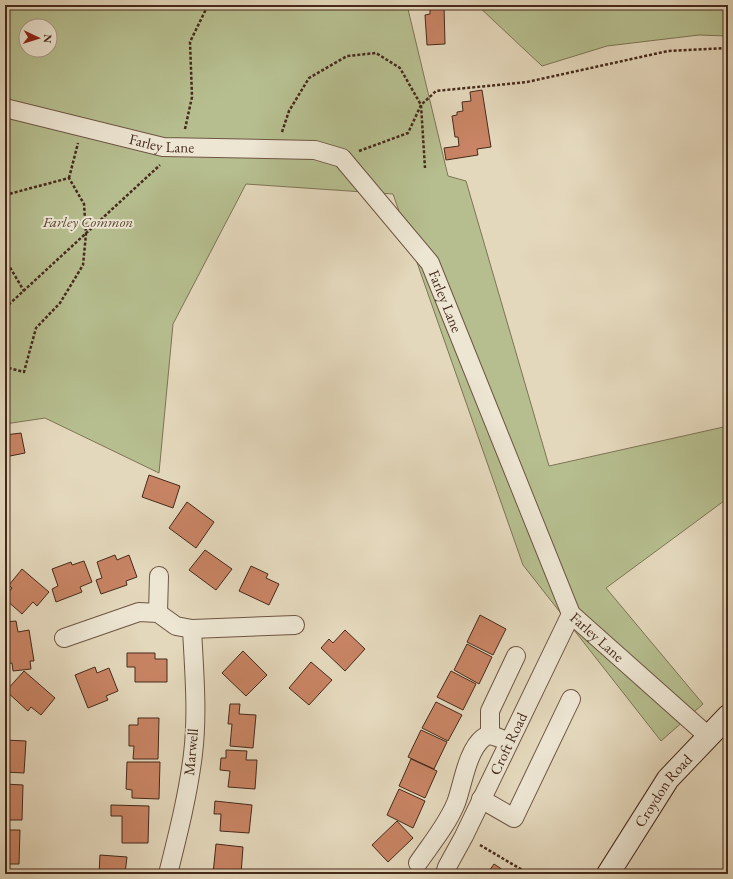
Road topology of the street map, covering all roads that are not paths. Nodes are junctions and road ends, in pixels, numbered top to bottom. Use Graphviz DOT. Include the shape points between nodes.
graph roads {
  1 [pos="5,108"];
  2 [pos="158,576"];
  3 [pos="158,613"];
  4 [pos="571,614"];
  5 [pos="295,625"];
  6 [pos="192,629"];
  7 [pos="64,638"];
  8 [pos="516,656"];
  9 [pos="571,699"];
  10 [pos="728,716"];
  11 [pos="490,735"];
  12 [pos="708,736"];
  13 [pos="508,742"];
  14 [pos="481,799"];
  15 [pos="418,863"];
  16 [pos="442,872"];
  17 [pos="168,874"];
  18 [pos="608,874"];
  1 -- 4 [label="street, Farley Lane" via="162,147 315,150 342,158 430,263"];
  2 -- 3 [label="street"];
  3 -- 6 [label="street" via="176,626"];
  3 -- 7 [label="street" via="140,612"];
  4 -- 12 [label="street, Farley Lane"];
  4 -- 13 [label="street, Croft Road"];
  5 -- 6 [label="street"];
  6 -- 17 [label="street, Marwell" via="195,687 193,753 183,816"];
  8 -- 11 [label="street" via="490,711"];
  9 -- 14 [label="street" via="514,818"];
  10 -- 12 [label="main road, Croydon Road"];
  11 -- 13 [label="street"];
  11 -- 15 [label="street" via="483,737 476,747 456,803 445,825"];
  12 -- 18 [label="main road, Croydon Road" via="668,779"];
  13 -- 14 [label="street, Croft Road"];
  14 -- 16 [label="street, Croft Road" via="464,836"];
}
